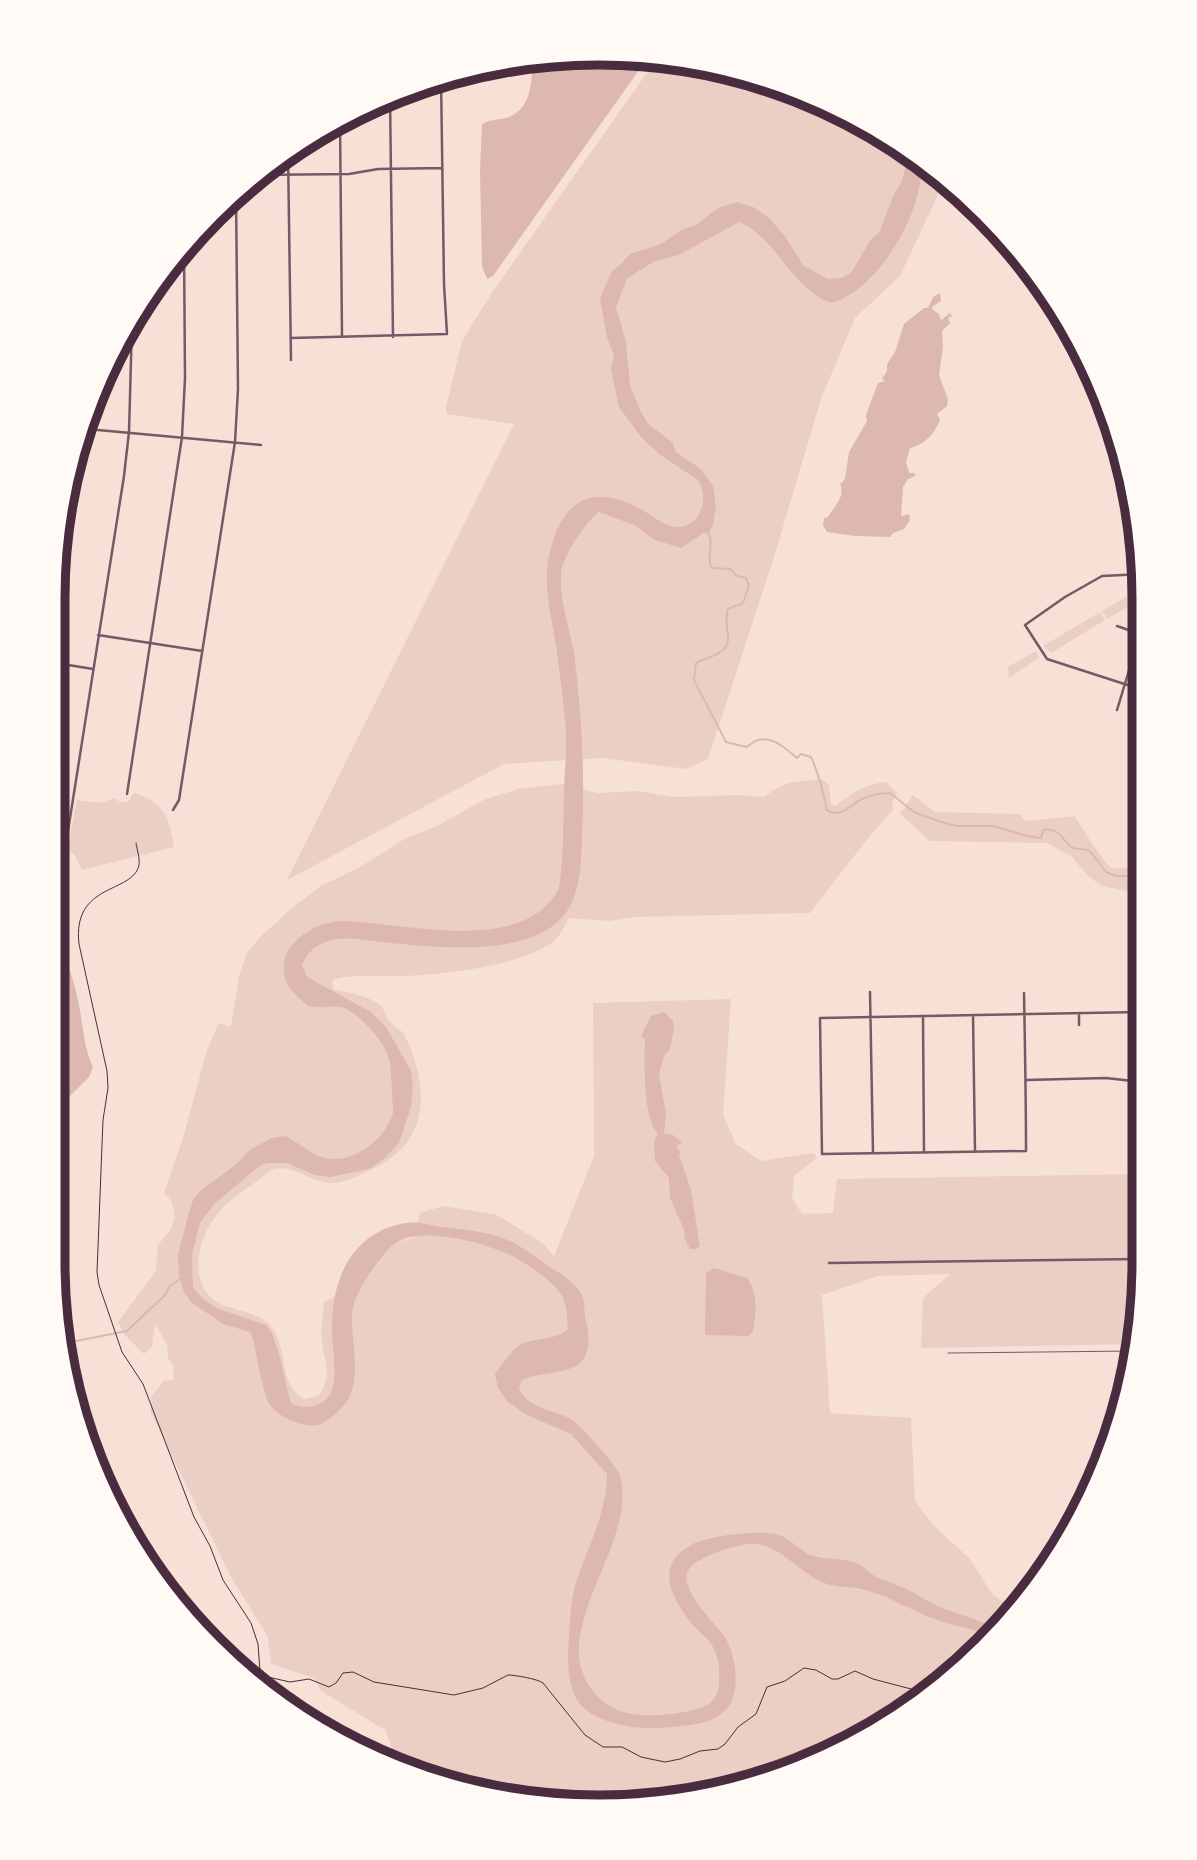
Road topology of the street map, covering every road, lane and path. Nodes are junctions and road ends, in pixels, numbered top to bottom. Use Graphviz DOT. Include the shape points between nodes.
graph roads {
  1 [pos="492,75"];
  2 [pos="477,79"];
  3 [pos="441,89"];
  4 [pos="390,107"];
  5 [pos="340,132"];
  6 [pos="288,165"];
  7 [pos="391,168"];
  8 [pos="443,168"];
  9 [pos="341,174"];
  10 [pos="274,175"];
  11 [pos="288,175"];
  12 [pos="236,207"];
  13 [pos="184,263"];
  14 [pos="342,337"];
  15 [pos="393,337"];
  16 [pos="291,338"];
  17 [pos="132,340"];
  18 [pos="291,360"];
  19 [pos="92,429"];
  20 [pos="129,432"];
  21 [pos="182,437"];
  22 [pos="235,442"];
  23 [pos="261,445"];
  24 [pos="1131,575"];
  25 [pos="1117,626"];
  26 [pos="1132,631"];
  27 [pos="98,635"];
  28 [pos="150,644"];
  29 [pos="203,652"];
  30 [pos="1132,661"];
  31 [pos="65,664"];
  32 [pos="93,669"];
  33 [pos="1125,684"];
  34 [pos="1132,686"];
  35 [pos="1117,710"];
  36 [pos="127,794"];
  37 [pos="173,810"];
  38 [pos="136,843"];
  39 [pos="67,860"];
  40 [pos="870,992"];
  41 [pos="1024,993"];
  42 [pos="1132,1012"];
  43 [pos="1079,1013"];
  44 [pos="1024,1014"];
  45 [pos="973,1015"];
  46 [pos="871,1016"];
  47 [pos="923,1016"];
  48 [pos="1079,1025"];
  49 [pos="1026,1080"];
  50 [pos="1132,1081"];
  51 [pos="975,1151"];
  52 [pos="924,1152"];
  53 [pos="873,1153"];
  54 [pos="1132,1259"];
  55 [pos="829,1263"];
  56 [pos="1125,1351"];
  57 [pos="948,1353"];
  58 [pos="916,1690"];
  1 -- 2 [label="street"];
  3 -- 8 [label="street"];
  4 -- 7 [label="street"];
  5 -- 9 [label="street"];
  6 -- 11 [label="street"];
  7 -- 8 [label="street"];
  7 -- 9 [label="street"];
  7 -- 15 [label="street"];
  8 -- 15 [label="street" via="447,334"];
  9 -- 11 [label="street"];
  9 -- 14 [label="street"];
  10 -- 11 [label="street"];
  11 -- 16 [label="street"];
  12 -- 22 [label="street"];
  13 -- 21 [label="street"];
  14 -- 15 [label="street"];
  14 -- 16 [label="street"];
  16 -- 18 [label="street"];
  17 -- 20 [label="street"];
  19 -- 20 [label="street"];
  20 -- 21 [label="street"];
  20 -- 27 [label="street"];
  21 -- 22 [label="street"];
  21 -- 28 [label="street"];
  22 -- 23 [label="street"];
  22 -- 29 [label="street"];
  24 -- 33 [label="street" via="1102,576 1025,625 1047,659"];
  25 -- 26 [label="street"];
  27 -- 28 [label="street"];
  27 -- 32 [label="street"];
  28 -- 29 [label="street"];
  28 -- 36 [label="street"];
  29 -- 37 [label="street" via="180,800"];
  30 -- 33 [label="street"];
  31 -- 32 [label="street"];
  32 -- 39 [label="street"];
  33 -- 34 [label="street"];
  33 -- 35 [label="street"];
  38 -- 58 [label="path" via="136,871 93,899 78,928 108,1088 97,1272 119,1343 138,1374 194,1517 223,1580 251,1623 263,1675 290,1682 309,1679 329,1687 347,1672 374,1682 454,1695 483,1688 508,1675 534,1678 585,1735 603,1747 622,1746 665,1762 718,1749 756,1714 767,1687 800,1669 810,1668 832,1679 855,1671"];
  40 -- 46 [label="street"];
  41 -- 44 [label="street"];
  42 -- 43 [label="street"];
  43 -- 44 [label="street"];
  43 -- 48 [label="street"];
  44 -- 45 [label="street"];
  44 -- 49 [label="street"];
  45 -- 47 [label="street"];
  45 -- 51 [label="street"];
  46 -- 47 [label="street"];
  46 -- 53 [label="street"];
  46 -- 53 [label="street" via="820,1018 822,1154"];
  47 -- 52 [label="street"];
  49 -- 50 [label="street"];
  49 -- 51 [label="street" via="1026,1151"];
  51 -- 52 [label="street"];
  52 -- 53 [label="street"];
  54 -- 55 [label="street"];
  56 -- 57 [label="lane"];
}
